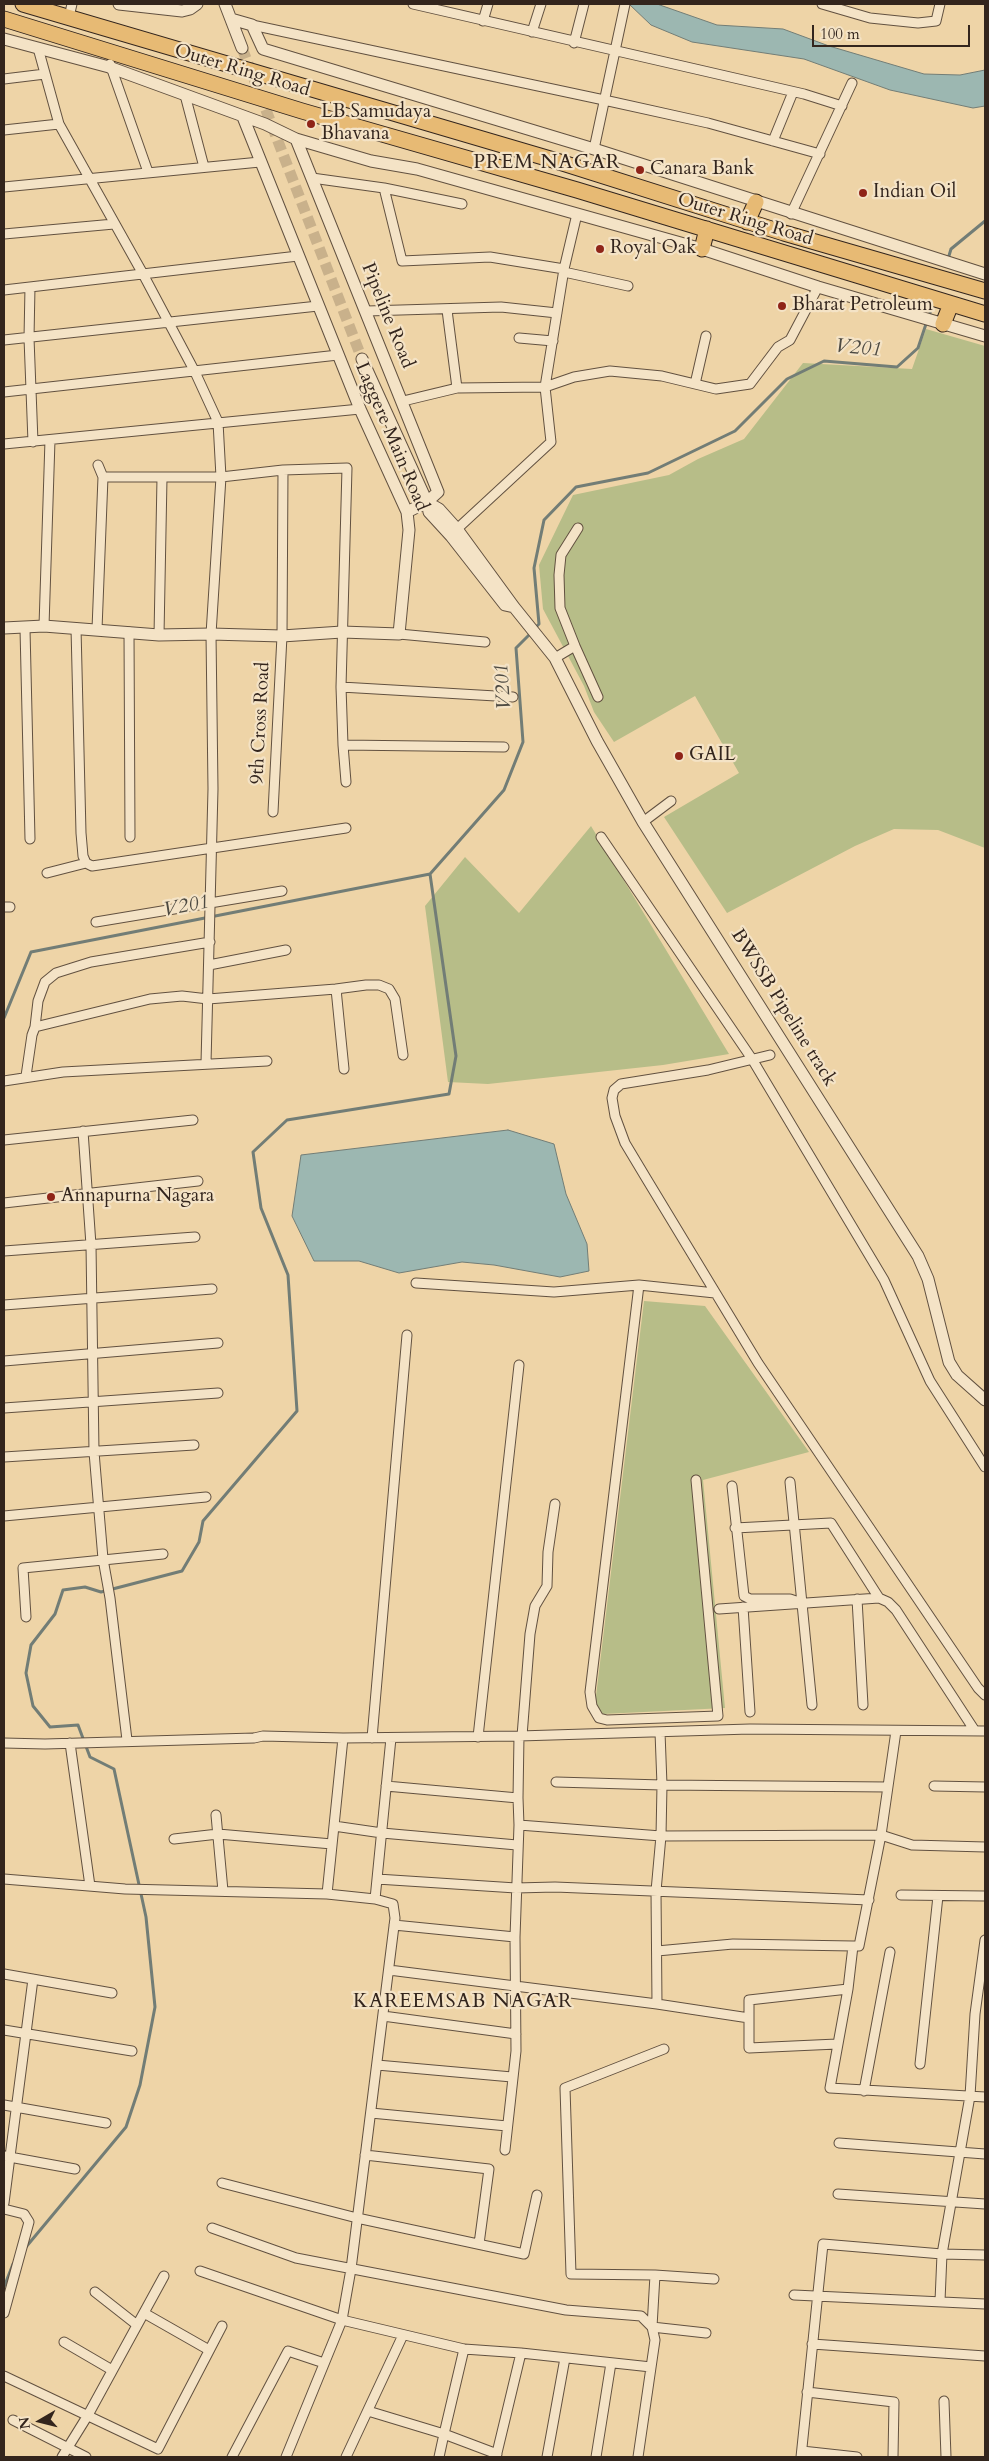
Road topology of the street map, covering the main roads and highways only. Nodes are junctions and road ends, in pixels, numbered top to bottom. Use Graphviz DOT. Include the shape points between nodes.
graph roads {
  1 [pos="23,4"];
  2 [pos="71,10"];
  3 [pos="4,19"];
  4 [pos="756,202"];
  5 [pos="747,222"];
  6 [pos="707,229"];
  7 [pos="702,249"];
  8 [pos="985,291"];
  9 [pos="940,300"];
  10 [pos="985,314"];
  11 [pos="939,323"];
  1 -- 2 [label="highway, Outer Ring Road"];
  2 -- 5 [label="highway, Outer Ring Road"];
  3 -- 6 [label="highway, Outer Ring Road" via="111,60 224,85"];
  4 -- 5 [label="highway"];
  5 -- 8 [label="highway, Outer Ring Road"];
  6 -- 7 [label="highway"];
  6 -- 9 [label="highway, Outer Ring Road"];
  9 -- 10 [label="highway, Outer Ring Road"];
  9 -- 11 [label="highway"];
}
